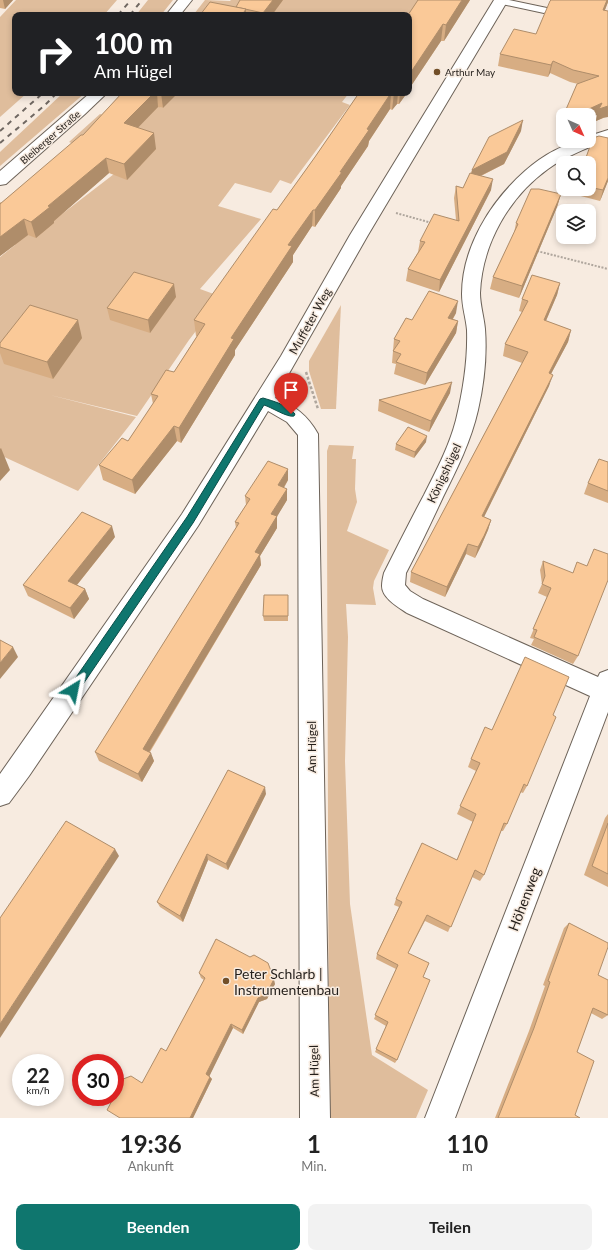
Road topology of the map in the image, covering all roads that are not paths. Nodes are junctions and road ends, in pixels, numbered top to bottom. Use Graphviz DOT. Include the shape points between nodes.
graph roads {
  1 [pos="185,0"];
  2 [pos="501,0"];
  3 [pos="544,10"];
  4 [pos="175,12"];
  5 [pos="97,96"];
  6 [pos="608,135"];
  7 [pos="0,180"];
  8 [pos="263,401"];
  9 [pos="606,686"];
  10 [pos="0,794"];
  11 [pos="315,1118"];
  12 [pos="440,1118"];
  1 -- 4 [label="street"];
  2 -- 3 [label="lane"];
  2 -- 8 [label="street, Muffeter Weg" via="363,228"];
  5 -- 7 [label="street, Bleiberger Straße"];
  6 -- 9 [label="street, Königshügel" via="579,146 535,171 499,209 484,237 476,262 471,294 476,343 471,397 465,421 455,455 395,573 393,587 402,598 415,606"];
  8 -- 10 [label="street, Muffeter Weg" via="190,520"];
  8 -- 11 [label="street, Am Hügel" via="283,408 299,420 308,434"];
  9 -- 12 [label="street, Höhenweg"];
}
